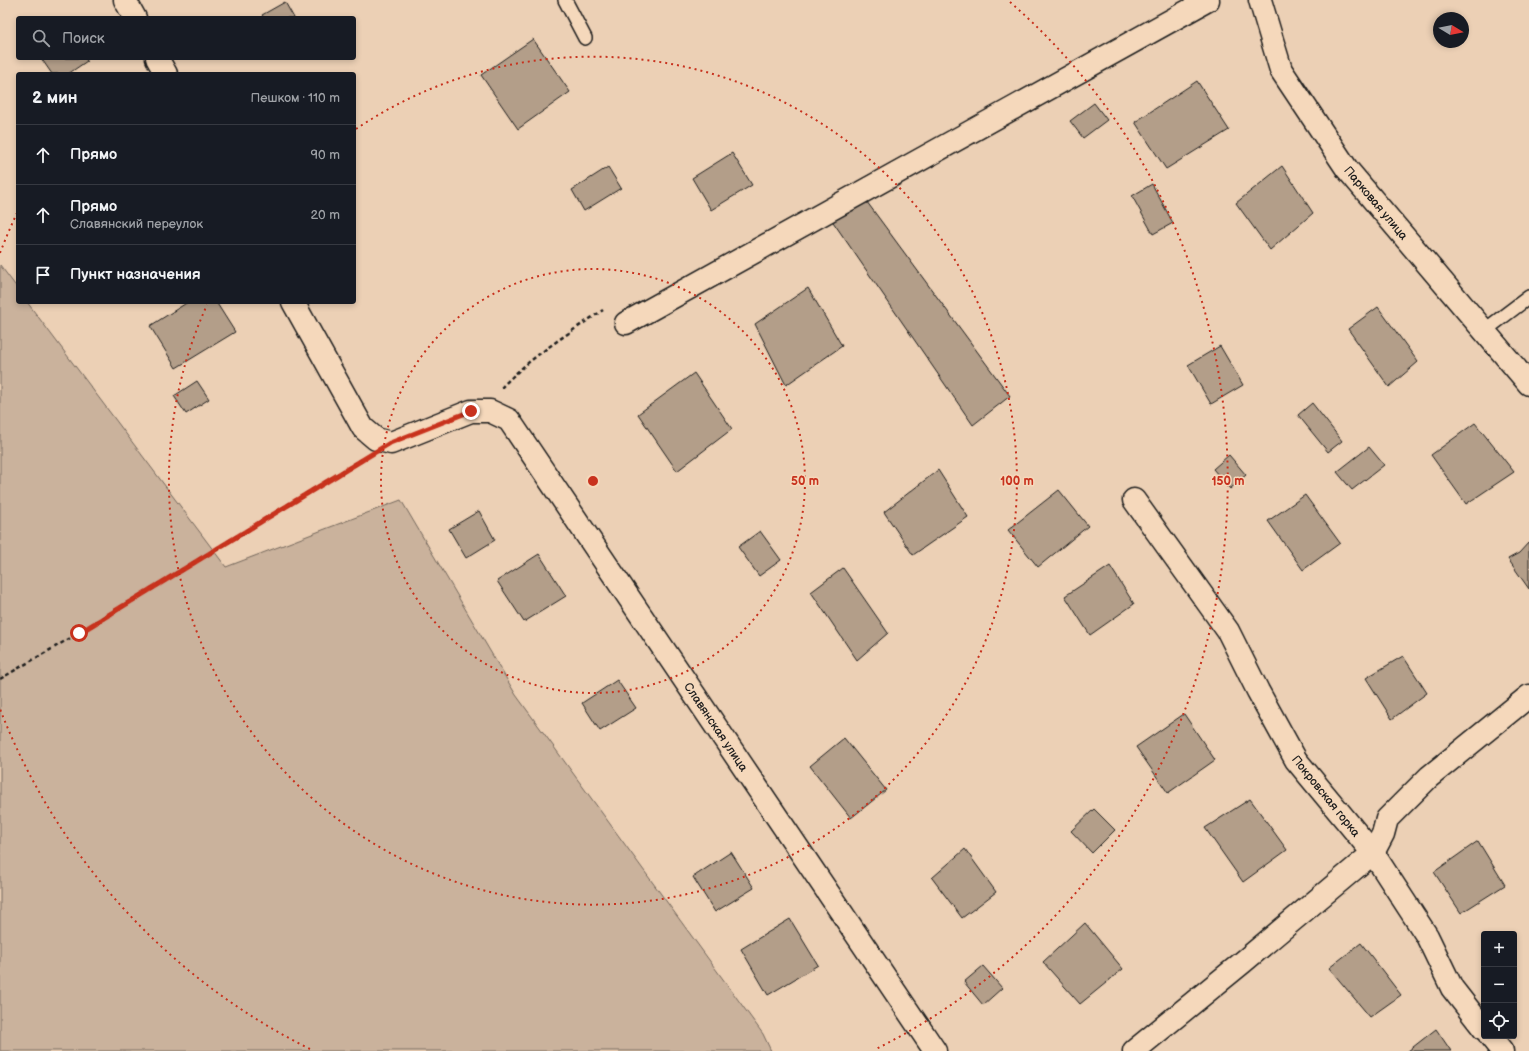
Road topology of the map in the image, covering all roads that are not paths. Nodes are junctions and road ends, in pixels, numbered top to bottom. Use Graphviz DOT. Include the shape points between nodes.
graph roads {
  1 [pos="125,0"];
  2 [pos="565,0"];
  3 [pos="1208,0"];
  4 [pos="1260,0"];
  5 [pos="134,16"];
  6 [pos="585,38"];
  7 [pos="158,60"];
  8 [pos="165,72"];
  9 [pos="1529,297"];
  10 [pos="294,304"];
  11 [pos="626,323"];
  12 [pos="1484,331"];
  13 [pos="1529,384"];
  14 [pos="1134,500"];
  15 [pos="1529,696"];
  16 [pos="1373,853"];
  17 [pos="1481,1025"];
  18 [pos="1492,1039"];
  19 [pos="935,1051"];
  20 [pos="1134,1051"];
  21 [pos="1502,1051"];
  1 -- 5 [label="street"];
  2 -- 6 [label="lane"];
  3 -- 11 [label="street"];
  4 -- 12 [label="street, Парковая улица" via="1281,70 1347,169"];
  7 -- 8 [label="street"];
  9 -- 12 [label="lane"];
  10 -- 19 [label="street, Славянская улица" via="363,428 376,439 390,443 480,411 509,420"];
  12 -- 13 [label="street, Парковая улица"];
  14 -- 16 [label="street, Покровская горка" via="1228,631 1296,760"];
  15 -- 16 [label="street" via="1429,777 1388,818"];
  16 -- 17 [label="street, Покровская горка" via="1427,936 1452,988"];
  16 -- 20 [label="street"];
  18 -- 21 [label="street"];
}
